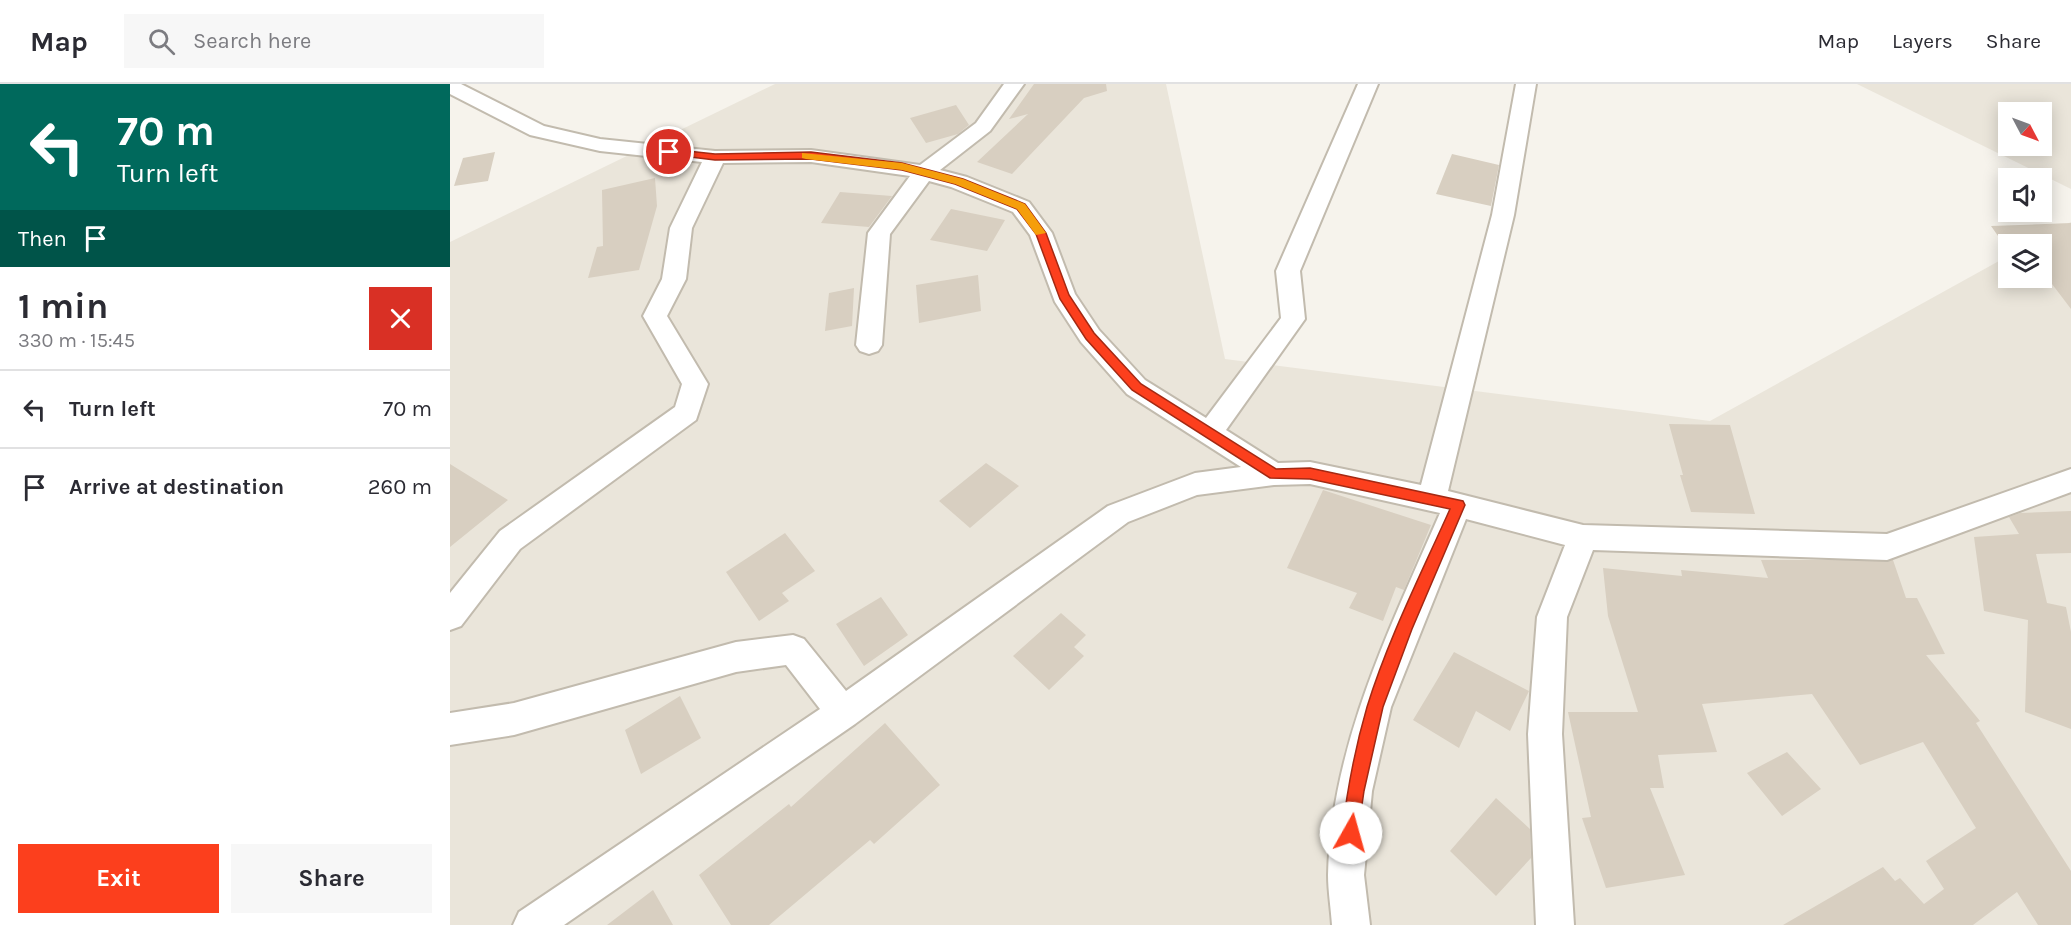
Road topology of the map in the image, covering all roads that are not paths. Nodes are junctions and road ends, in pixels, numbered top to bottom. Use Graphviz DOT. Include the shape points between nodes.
graph roads {
  1 [pos="1014,84"];
  2 [pos="1368,84"];
  3 [pos="1526,84"];
  4 [pos="450,86"];
  5 [pos="715,157"];
  6 [pos="924,172"];
  7 [pos="869,345"];
  8 [pos="1210,432"];
  9 [pos="1274,474"];
  10 [pos="2071,480"];
  11 [pos="1445,502"];
  12 [pos="1583,537"];
  13 [pos="450,616"];
  14 [pos="843,713"];
  15 [pos="450,729"];
  16 [pos="532,925"];
  17 [pos="1350,925"];
  18 [pos="1555,925"];
  1 -- 6 [label="street" via="983,128"];
  2 -- 8 [label="street" via="1288,271 1293,319"];
  3 -- 11 [label="street"];
  4 -- 5 [label="street" via="537,130 600,145"];
  5 -- 6 [label="street" via="811,156"];
  5 -- 13 [label="street" via="681,228 674,279 655,316 695,384 687,413 510,540"];
  6 -- 7 [label="street" via="879,234"];
  6 -- 8 [label="street" via="1021,207 1041,233 1064,296 1090,336 1136,387"];
  8 -- 9 [label="street"];
  9 -- 11 [label="street" via="1310,473"];
  9 -- 14 [label="street" via="1195,484 1118,514"];
  10 -- 12 [label="street" via="1887,547"];
  11 -- 12 [label="street"];
  11 -- 17 [label="street" via="1405,629 1375,707 1355,791 1346,875"];
  12 -- 18 [label="street" via="1552,617 1545,734"];
  14 -- 15 [label="street" via="793,649 736,657 514,719"];
  14 -- 16 [label="street"];
}
